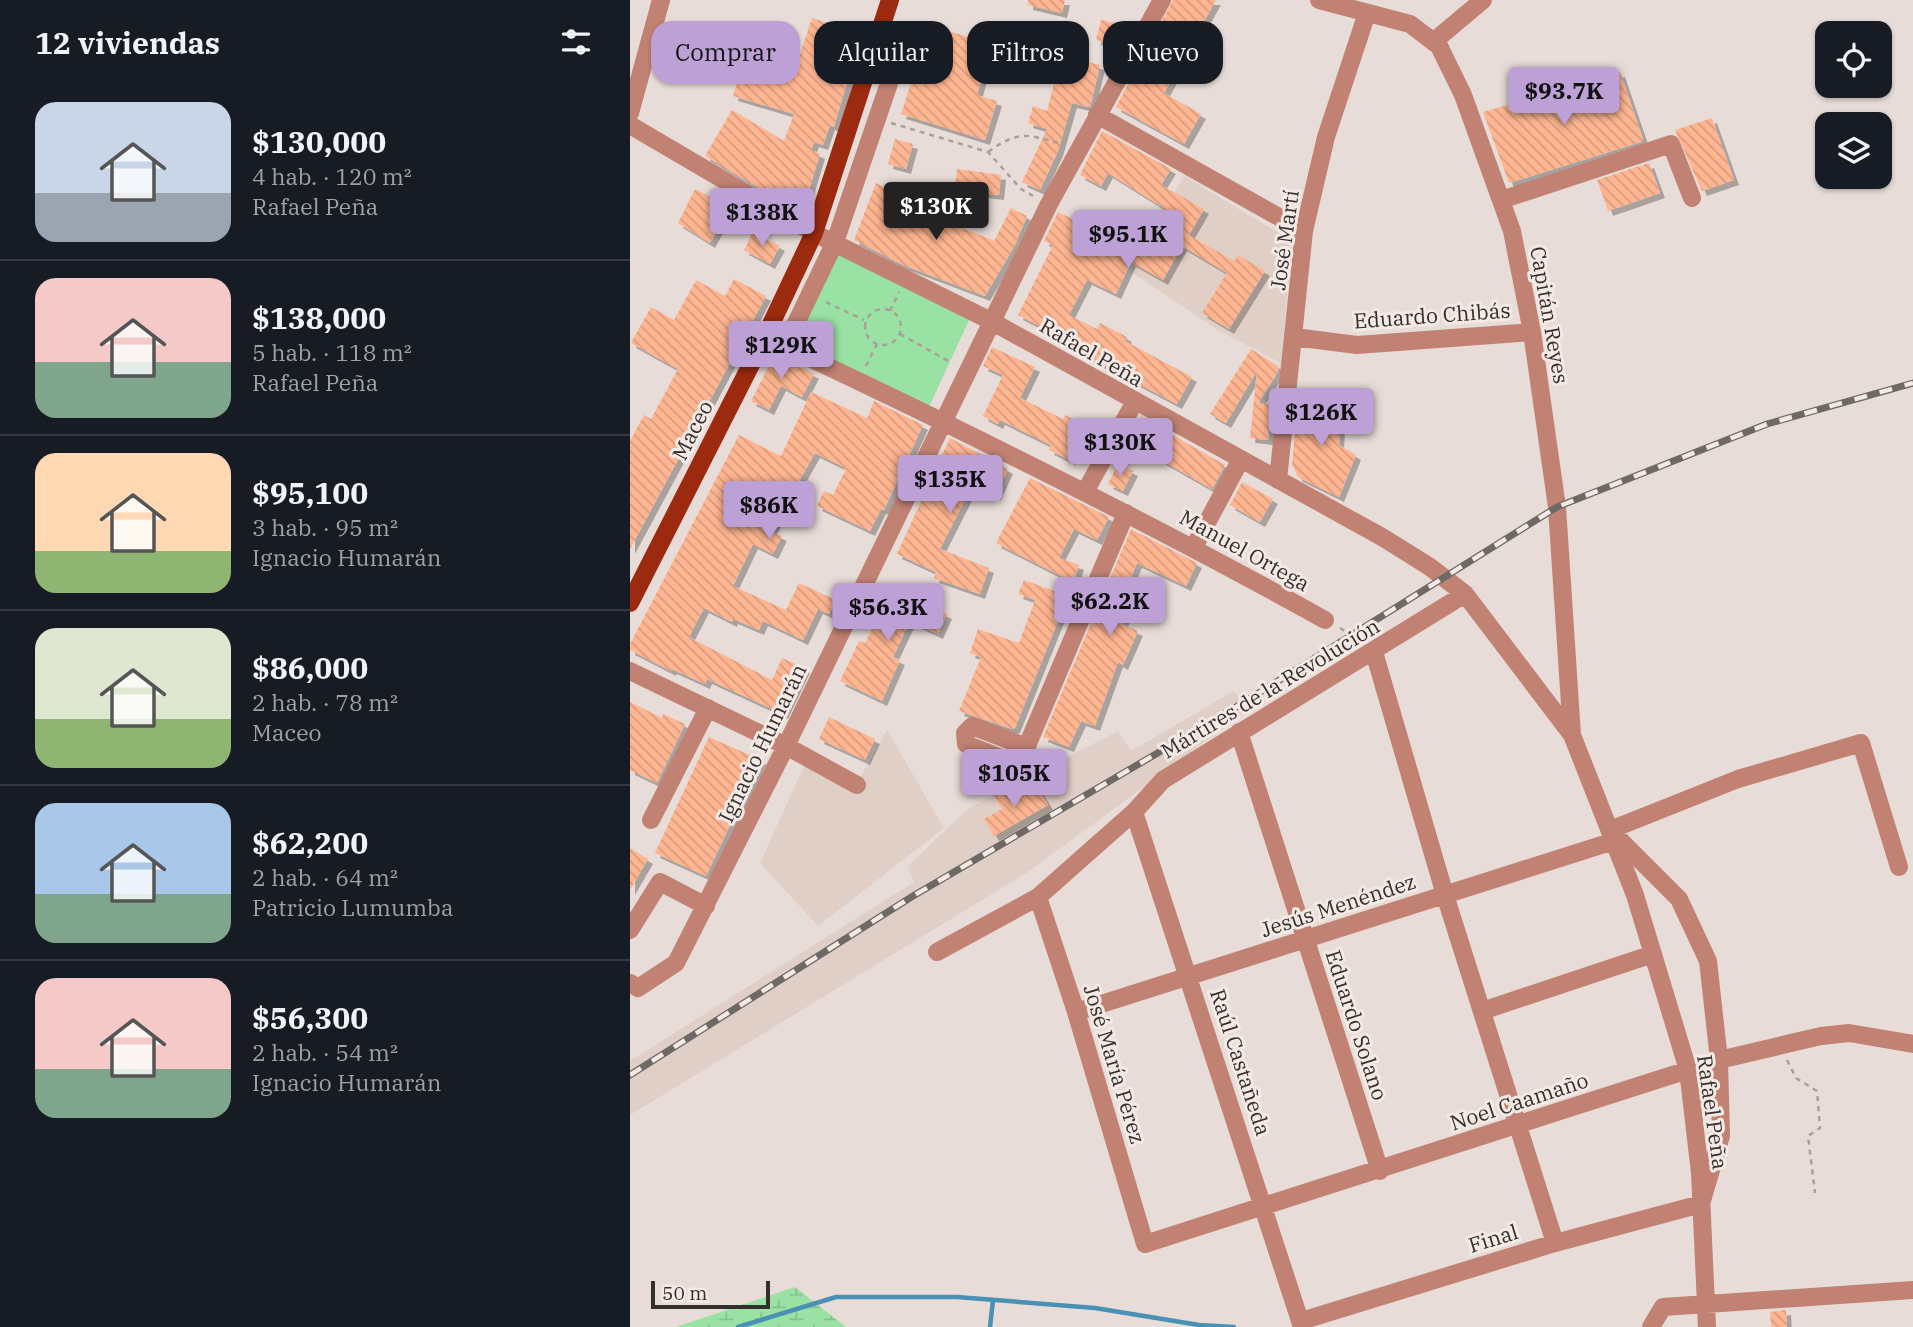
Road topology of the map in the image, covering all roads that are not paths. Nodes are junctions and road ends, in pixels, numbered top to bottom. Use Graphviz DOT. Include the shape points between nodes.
graph roads {
  1 [pos="660,0"];
  2 [pos="890,0"];
  3 [pos="1162,0"];
  4 [pos="1319,0"];
  5 [pos="1483,0"];
  6 [pos="1367,13"];
  7 [pos="884,21"];
  8 [pos="1433,42"];
  9 [pos="864,84"];
  10 [pos="889,84"];
  11 [pos="630,113"];
  12 [pos="1097,115"];
  13 [pos="630,125"];
  14 [pos="1692,198"];
  15 [pos="1501,200"];
  16 [pos="1304,231"];
  17 [pos="814,233"];
  18 [pos="835,242"];
  19 [pos="991,321"];
  20 [pos="1532,332"];
  21 [pos="765,337"];
  22 [pos="1294,337"];
  23 [pos="785,346"];
  24 [pos="1134,403"];
  25 [pos="943,420"];
  26 [pos="1241,460"];
  27 [pos="1278,480"];
  28 [pos="1085,492"];
  29 [pos="1126,513"];
  30 [pos="1194,547"];
  31 [pos="1465,593"];
  32 [pos="630,603"];
  33 [pos="1325,620"];
  34 [pos="1374,652"];
  35 [pos="630,671"];
  36 [pos="708,708"];
  37 [pos="1239,732"];
  38 [pos="1572,735"];
  39 [pos="786,746"];
  40 [pos="1027,747"];
  41 [pos="858,785"];
  42 [pos="1134,812"];
  43 [pos="651,820"];
  44 [pos="1612,836"];
  45 [pos="1899,867"];
  46 [pos="1445,895"];
  47 [pos="1038,897"];
  48 [pos="706,906"];
  49 [pos="630,930"];
  50 [pos="1306,939"];
  51 [pos="937,952"];
  52 [pos="1653,954"];
  53 [pos="1191,978"];
  54 [pos="630,983"];
  55 [pos="1482,1011"];
  56 [pos="1076,1012"];
  57 [pos="1913,1044"];
  58 [pos="1719,1060"];
  59 [pos="1688,1070"];
  60 [pos="1518,1126"];
  61 [pos="1380,1171"];
  62 [pos="1701,1204"];
  63 [pos="1264,1208"];
  64 [pos="1555,1243"];
  65 [pos="1145,1244"];
  66 [pos="1913,1290"];
  67 [pos="1706,1305"];
  68 [pos="1302,1324"];
  69 [pos="1651,1327"];
  70 [pos="1707,1327"];
  1 -- 11 [label="street"];
  2 -- 7 [label="main road, Maceo"];
  3 -- 12 [label="street, Ignacio Humarán"];
  4 -- 6 [label="street, Capitán Reyes"];
  5 -- 8 [label="street"];
  6 -- 8 [label="street, Capitán Reyes" via="1410,24"];
  6 -- 16 [label="street, José Martí" via="1325,137"];
  8 -- 15 [label="street, Capitán Reyes" via="1463,94"];
  9 -- 17 [label="main road, Maceo"];
  10 -- 18 [label="street"];
  12 -- 16 [label="street"];
  12 -- 19 [label="street, Ignacio Humarán"];
  13 -- 17 [label="street, Rafael Peña"];
  14 -- 15 [label="street" via="1671,144"];
  15 -- 20 [label="street, Capitán Reyes" via="1512,231"];
  16 -- 22 [label="street, José Martí"];
  17 -- 18 [label="street, Rafael Peña"];
  17 -- 21 [label="main road, Maceo"];
  18 -- 19 [label="street, Rafael Peña"];
  18 -- 23 [label="street"];
  19 -- 24 [label="street, Rafael Peña"];
  19 -- 25 [label="street, Ignacio Humarán"];
  20 -- 22 [label="street, Eduardo Chibás" via="1357,345"];
  20 -- 38 [label="street, Capitán Reyes" via="1557,508"];
  21 -- 23 [label="street, Manuel Ortega"];
  21 -- 32 [label="main road, Maceo"];
  22 -- 27 [label="street, José Martí"];
  23 -- 25 [label="street, Manuel Ortega"];
  24 -- 26 [label="street, Rafael Peña"];
  24 -- 28 [label="street"];
  25 -- 28 [label="street, Manuel Ortega"];
  25 -- 39 [label="street, Ignacio Humarán"];
  26 -- 27 [label="street, Rafael Peña"];
  26 -- 30 [label="street"];
  27 -- 31 [label="street, Rafael Peña" via="1382,537"];
  28 -- 29 [label="street, Manuel Ortega"];
  29 -- 30 [label="street, Manuel Ortega"];
  29 -- 40 [label="street"];
  30 -- 33 [label="street, Manuel Ortega"];
  31 -- 34 [label="street, Mártires de la Revolución"];
  31 -- 38 [label="street, Rafael Peña"];
  34 -- 37 [label="street, Mártires de la Revolución"];
  34 -- 46 [label="street"];
  35 -- 36 [label="street"];
  36 -- 39 [label="street"];
  36 -- 43 [label="street"];
  37 -- 42 [label="street, Mártires de la Revolución" via="1163,780"];
  37 -- 50 [label="street, Eduardo Solano"];
  38 -- 44 [label="street, Rafael Peña"];
  39 -- 41 [label="street"];
  39 -- 48 [label="street, Ignacio Humarán"];
  42 -- 47 [label="street, Mártires de la Revolución"];
  42 -- 53 [label="street, Raúl Castañeda"];
  44 -- 45 [label="street, Jesús Menéndez" via="1738,779 1861,743"];
  44 -- 46 [label="street, Jesús Menéndez"];
  44 -- 52 [label="street, Rafael Peña"];
  44 -- 58 [label="street, Rafael Peña" via="1679,899 1708,961"];
  46 -- 50 [label="street, Jesús Menéndez"];
  46 -- 55 [label="street"];
  47 -- 51 [label="street, Mártires de la Revolución"];
  47 -- 56 [label="street, José María Pérez"];
  48 -- 49 [label="street" via="660,882"];
  48 -- 54 [label="street, Ignacio Humarán" via="676,963 639,988"];
  50 -- 53 [label="street, Jesús Menéndez"];
  50 -- 61 [label="street, Eduardo Solano"];
  52 -- 55 [label="street"];
  52 -- 59 [label="street, Rafael Peña"];
  53 -- 56 [label="street, Jesús Menéndez"];
  53 -- 63 [label="street, Raúl Castañeda"];
  55 -- 60 [label="street"];
  56 -- 65 [label="street, José María Pérez"];
  57 -- 58 [label="street, Noel Caamaño" via="1849,1033"];
  58 -- 59 [label="street, Noel Caamaño"];
  58 -- 62 [label="street, Rafael Peña" via="1721,1136"];
  59 -- 60 [label="street, Noel Caamaño"];
  59 -- 62 [label="street, Rafael Peña"];
  60 -- 61 [label="street, Noel Caamaño"];
  60 -- 64 [label="street"];
  61 -- 63 [label="street, Noel Caamaño"];
  62 -- 64 [label="street, Final"];
  62 -- 67 [label="street, Rafael Peña"];
  63 -- 65 [label="street, Noel Caamaño"];
  63 -- 68 [label="street, Raúl Castañeda"];
  64 -- 68 [label="street, Final"];
  66 -- 67 [label="street"];
  67 -- 69 [label="street" via="1663,1307"];
  67 -- 70 [label="street, Rafael Peña"];
}
